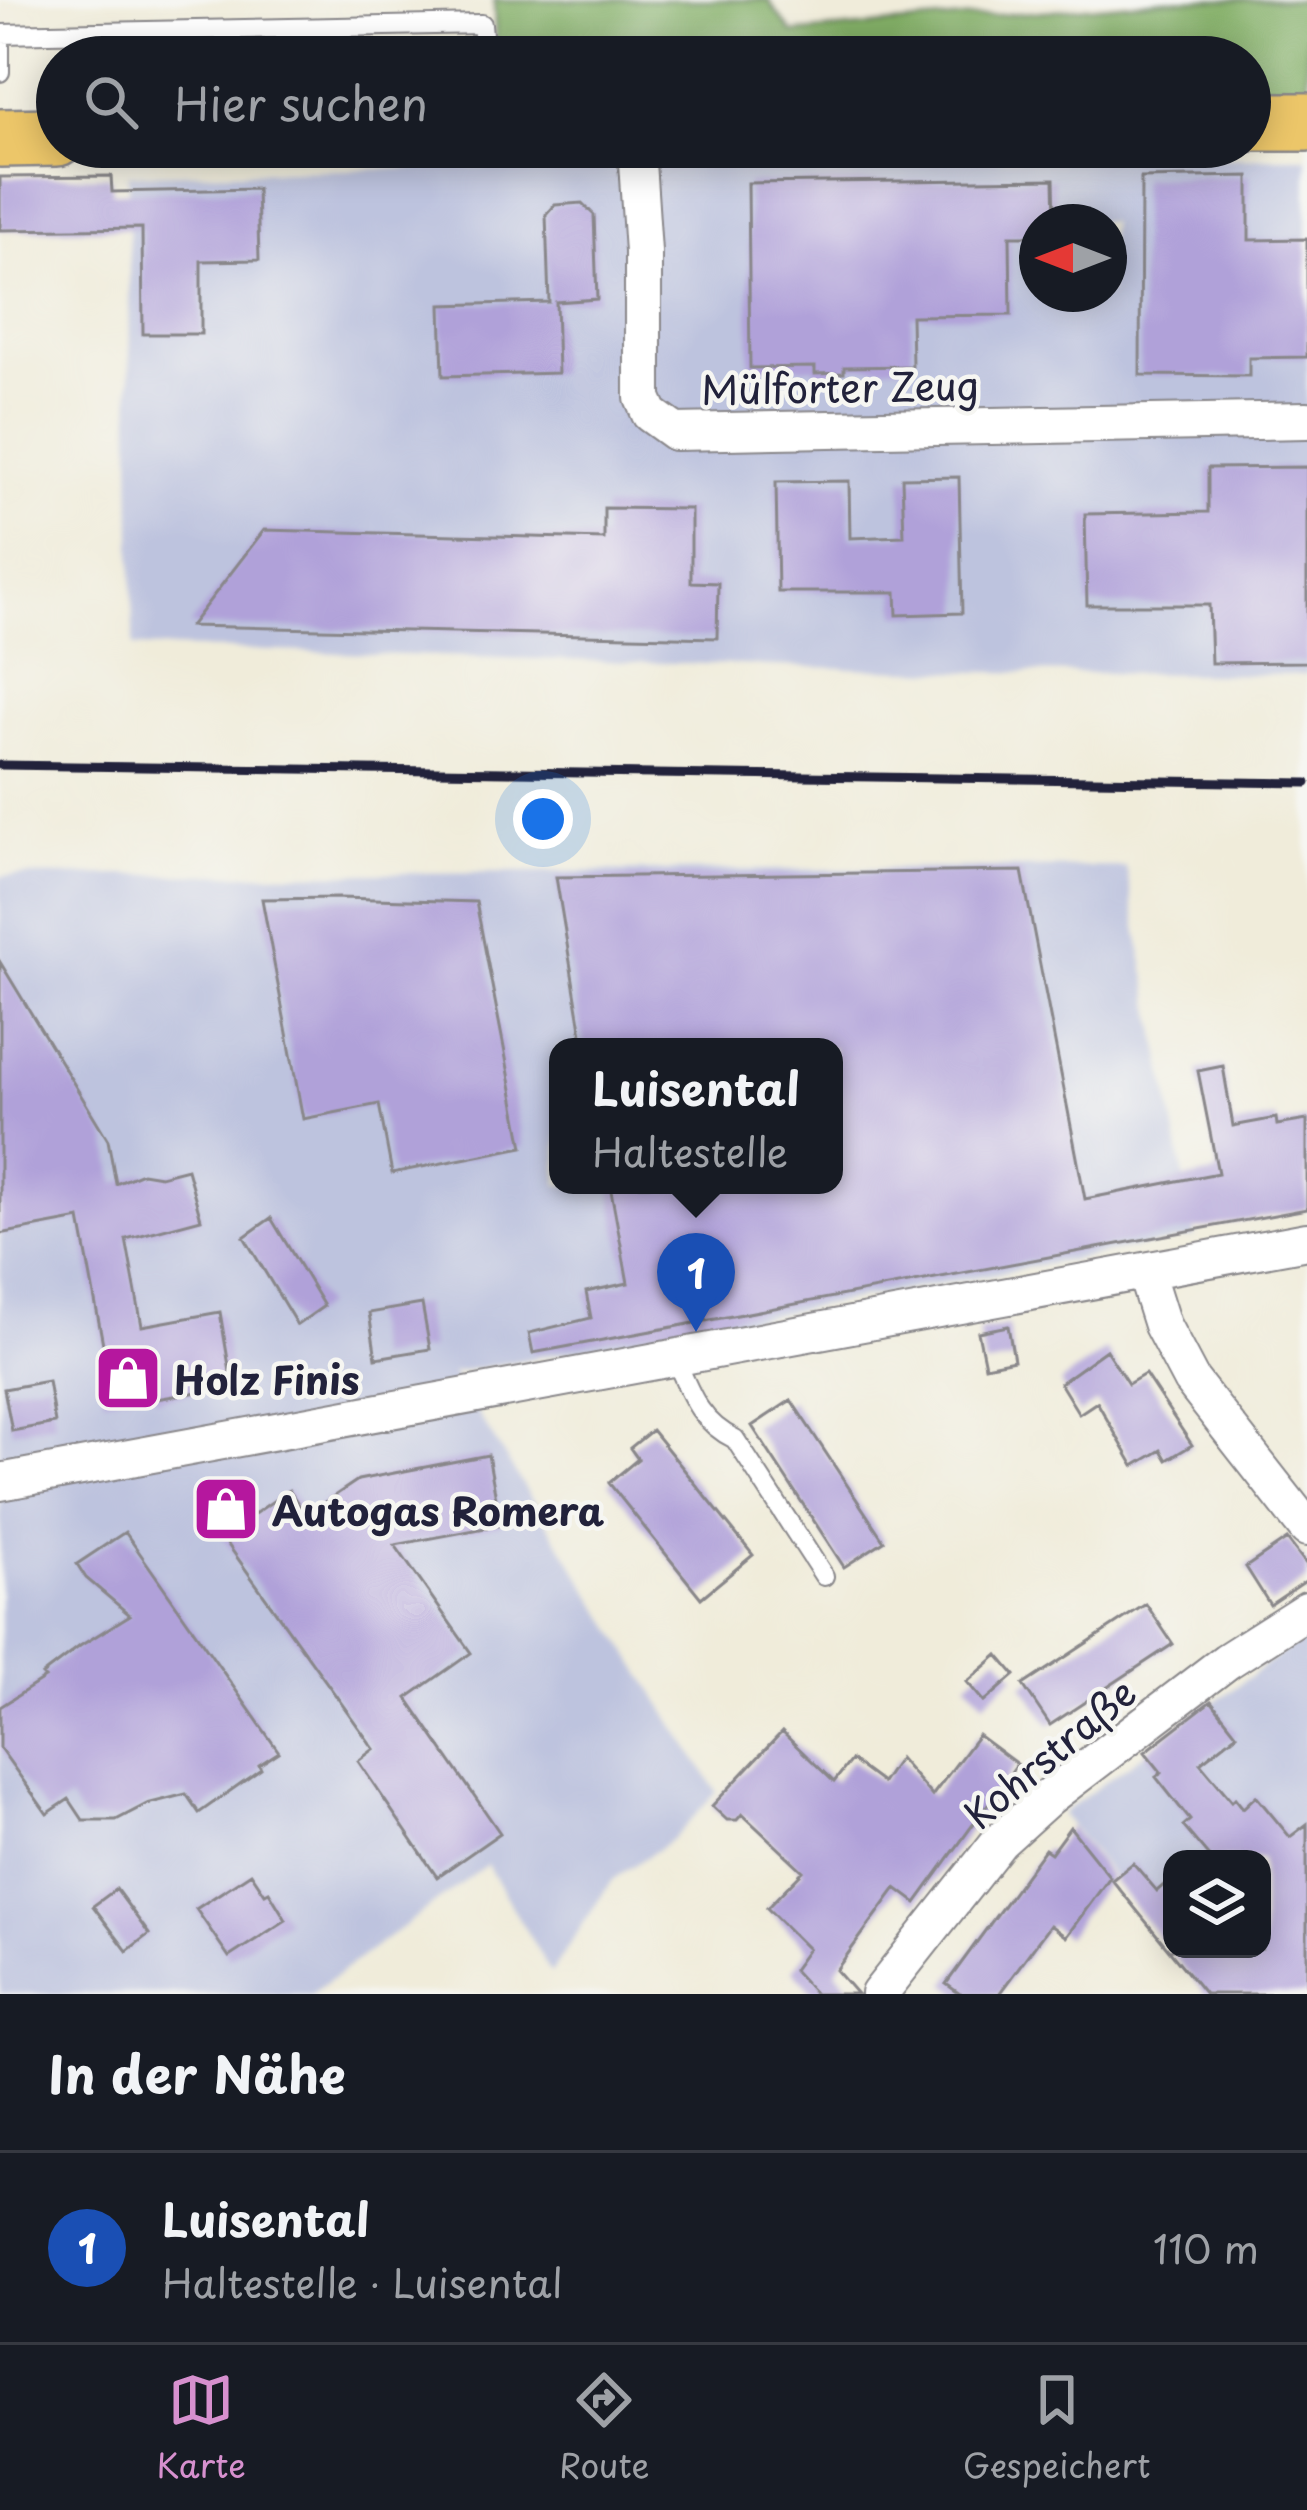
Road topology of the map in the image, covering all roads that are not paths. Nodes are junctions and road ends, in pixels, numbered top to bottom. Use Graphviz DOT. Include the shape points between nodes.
graph roads {
  1 [pos="0,35"];
  2 [pos="483,36"];
  3 [pos="0,72"];
  4 [pos="1271,122"];
  5 [pos="1307,122"];
  6 [pos="36,137"];
  7 [pos="0,138"];
  8 [pos="637,168"];
  9 [pos="1307,420"];
  10 [pos="1307,1241"];
  11 [pos="1145,1271"];
  12 [pos="675,1358"];
  13 [pos="0,1482"];
  14 [pos="1307,1528"];
  15 [pos="824,1576"];
  16 [pos="1307,1610"];
  17 [pos="879,1994"];
  1 -- 2 [label="lane" via="482,24"];
  1 -- 3 [label="lane"];
  4 -- 5 [label="main road"];
  6 -- 7 [label="main road"];
  8 -- 9 [label="street, Mülforter Zeug" via="643,398 675,432"];
  10 -- 11 [label="street"];
  11 -- 12 [label="street"];
  11 -- 14 [label="street" via="1191,1380"];
  12 -- 13 [label="street"];
  12 -- 15 [label="lane" via="698,1409 711,1428 735,1439"];
  16 -- 17 [label="street, Kohrstraße" via="1050,1796 999,1842"];
}
